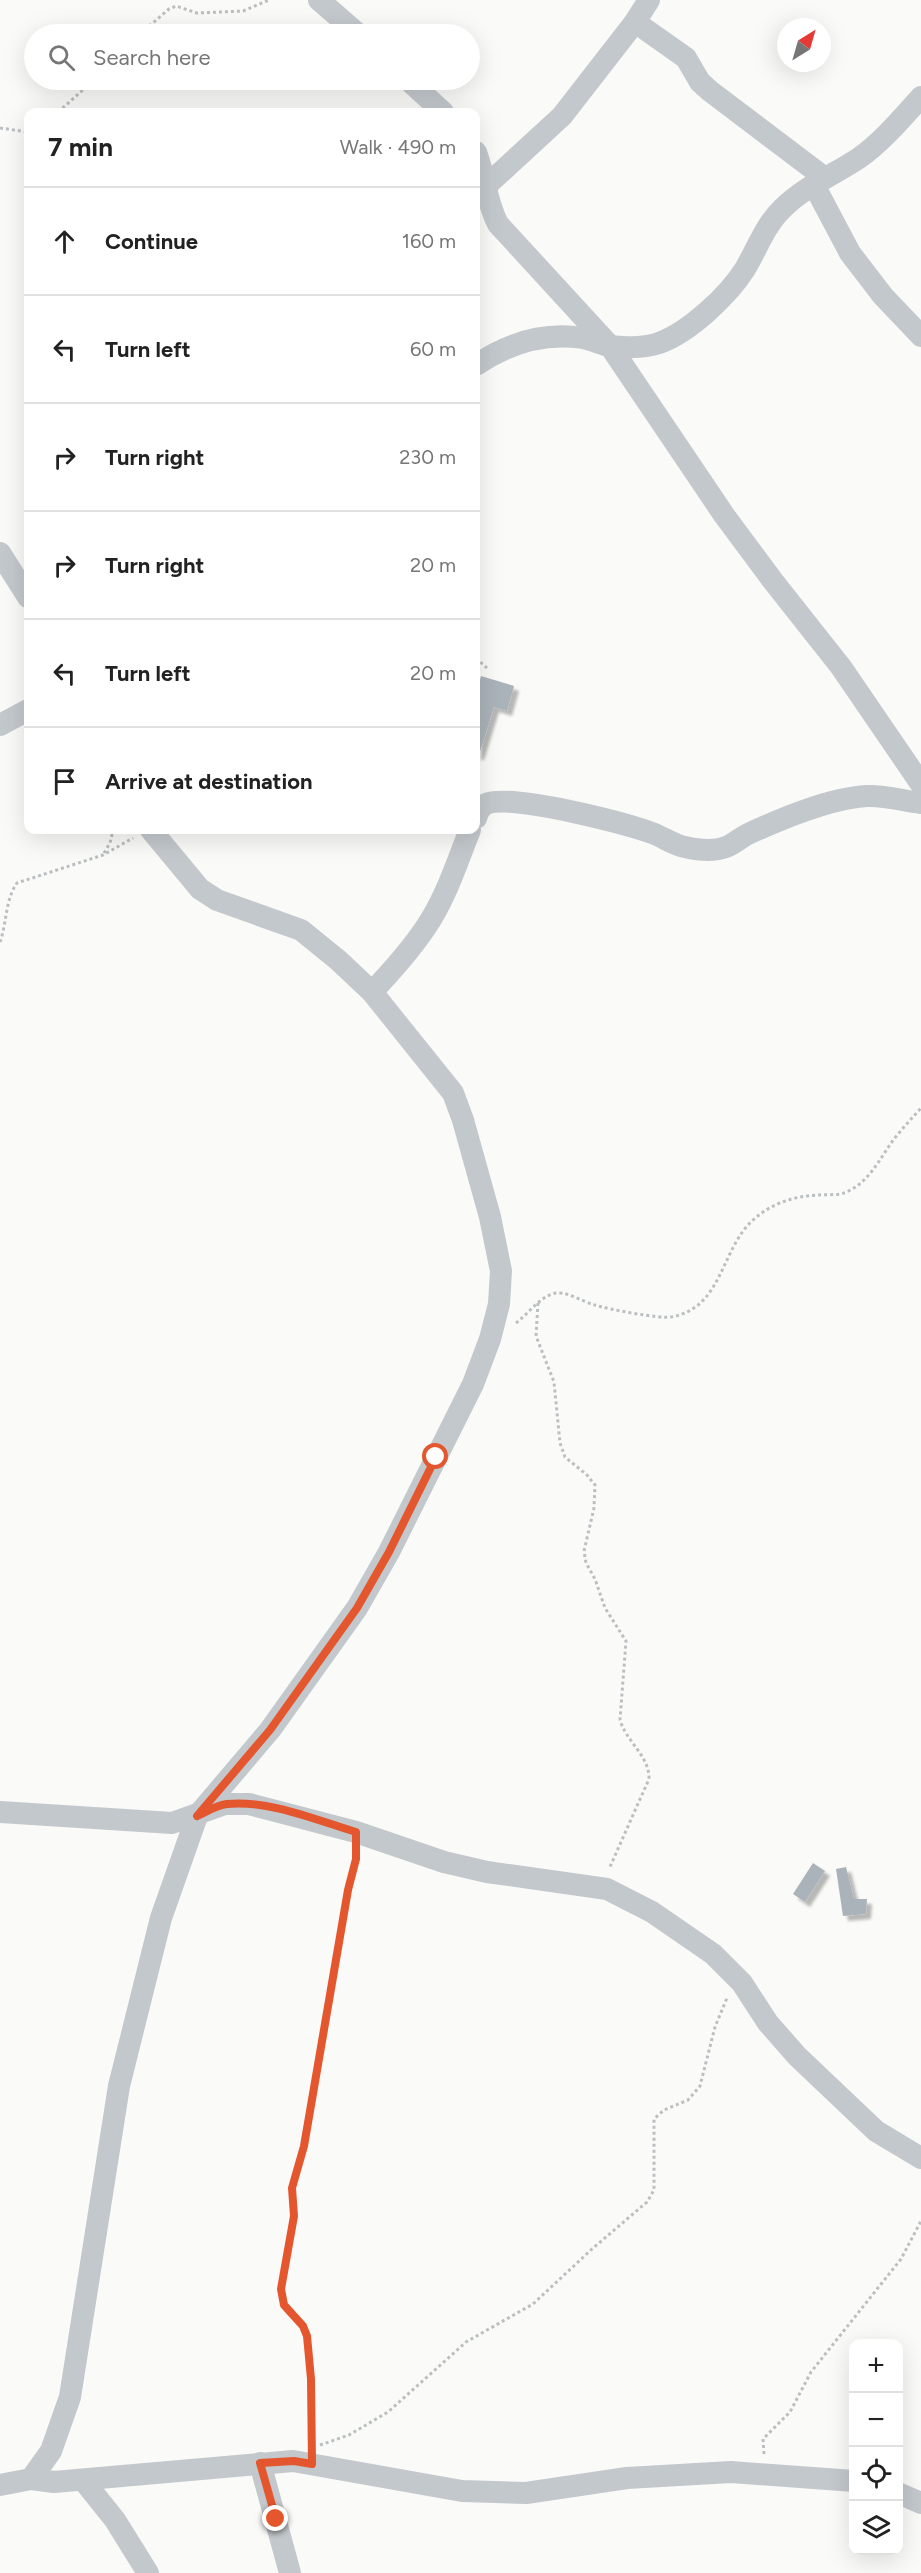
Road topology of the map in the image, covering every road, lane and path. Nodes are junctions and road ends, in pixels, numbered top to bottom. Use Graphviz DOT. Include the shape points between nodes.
graph roads {
  1 [pos="269,0"];
  2 [pos="319,0"];
  3 [pos="650,0"];
  4 [pos="635,22"];
  5 [pos="152,24"];
  6 [pos="347,24"];
  7 [pos="83,90"];
  8 [pos="419,90"];
  9 [pos="921,97"];
  10 [pos="62,108"];
  11 [pos="439,108"];
  12 [pos="0,128"];
  13 [pos="24,131"];
  14 [pos="480,164"];
  15 [pos="819,181"];
  16 [pos="487,185"];
  17 [pos="921,336"];
  18 [pos="610,346"];
  19 [pos="480,362"];
  20 [pos="0,553"];
  21 [pos="24,591"];
  22 [pos="480,662"];
  23 [pos="487,668"];
  24 [pos="24,712"];
  25 [pos="0,725"];
  26 [pos="921,784"];
  27 [pos="921,803"];
  28 [pos="480,808"];
  29 [pos="112,834"];
  30 [pos="141,834"];
  31 [pos="147,834"];
  32 [pos="468,834"];
  33 [pos="103,855"];
  34 [pos="0,942"];
  35 [pos="372,992"];
  36 [pos="921,1108"];
  37 [pos="538,1303"];
  38 [pos="490,1340"];
  39 [pos="0,1812"];
  40 [pos="197,1816"];
  41 [pos="356,1832"];
  42 [pos="602,1888"];
  43 [pos="742,1983"];
  44 [pos="921,2158"];
  45 [pos="921,2221"];
  46 [pos="260,2463"];
  47 [pos="768,2474"];
  48 [pos="31,2479"];
  49 [pos="83,2480"];
  50 [pos="849,2481"];
  51 [pos="0,2485"];
  52 [pos="903,2495"];
  53 [pos="921,2503"];
  54 [pos="148,2573"];
  55 [pos="290,2573"];
  1 -- 5 [label="path" via="243,12 197,14 176,6"];
  2 -- 6 [label="street"];
  3 -- 4 [label="street"];
  4 -- 15 [label="street" via="686,58 700,82"];
  4 -- 16 [label="street" via="562,116"];
  7 -- 10 [label="path"];
  8 -- 11 [label="street"];
  9 -- 15 [label="street" via="861,157"];
  12 -- 13 [label="path"];
  14 -- 16 [label="street"];
  15 -- 17 [label="street" via="850,253"];
  15 -- 18 [label="street" via="783,207 744,271 697,320 674,337 656,344"];
  16 -- 18 [label="street" via="488,201 498,224"];
  18 -- 19 [label="street" via="562,335 498,350"];
  18 -- 26 [label="street" via="667,434 772,581 841,667"];
  20 -- 21 [label="street"];
  22 -- 23 [label="path"];
  24 -- 25 [label="street"];
  27 -- 28 [label="street" via="886,796 839,801 711,850 682,847 617,821 549,807 498,801"];
  29 -- 33 [label="path"];
  30 -- 33 [label="path"];
  31 -- 35 [label="street" via="200,889 217,900 301,930"];
  32 -- 35 [label="street" via="427,926"];
  33 -- 34 [label="path" via="17,883"];
  35 -- 38 [label="street" via="453,1093 463,1120 501,1271 499,1304"];
  36 -- 37 [label="path" via="864,1182 845,1193 798,1196 770,1207 752,1221 734,1246 712,1292 684,1313 657,1317 596,1306 558,1292"];
  37 -- 38 [label="path"];
  37 -- 42 [label="path" via="537,1336 554,1382 560,1443 565,1456 595,1485 584,1551 586,1563 605,1608 626,1641 622,1729 650,1770"];
  38 -- 40 [label="street" via="473,1384 357,1608 270,1730"];
  39 -- 40 [label="street" via="172,1823"];
  40 -- 41 [label="street" via="225,1804 249,1804"];
  40 -- 48 [label="street" via="161,1918 119,2086 70,2397 51,2451"];
  41 -- 42 [label="street" via="487,1872"];
  41 -- 43 [label="path" via="356,1859 304,2146 292,2188 294,2216 281,2289 284,2305 307,2336 313,2448 350,2435 388,2412 466,2342 533,2304 647,2202 654,2190 654,2119 688,2100 700,2086 721,2010 728,1995"];
  42 -- 43 [label="street" via="625,1897 684,1934 713,1954"];
  43 -- 44 [label="street" via="768,2023 797,2056 876,2131"];
  45 -- 47 [label="path" via="901,2259 812,2372 790,2412 763,2439"];
  46 -- 47 [label="street" via="294,2461 462,2491 526,2493 627,2478 731,2472"];
  46 -- 49 [label="street"];
  46 -- 55 [label="street"];
  47 -- 50 [label="street"];
  48 -- 49 [label="street"];
  48 -- 51 [label="street"];
  49 -- 54 [label="street" via="115,2520"];
  52 -- 53 [label="street"];
}
